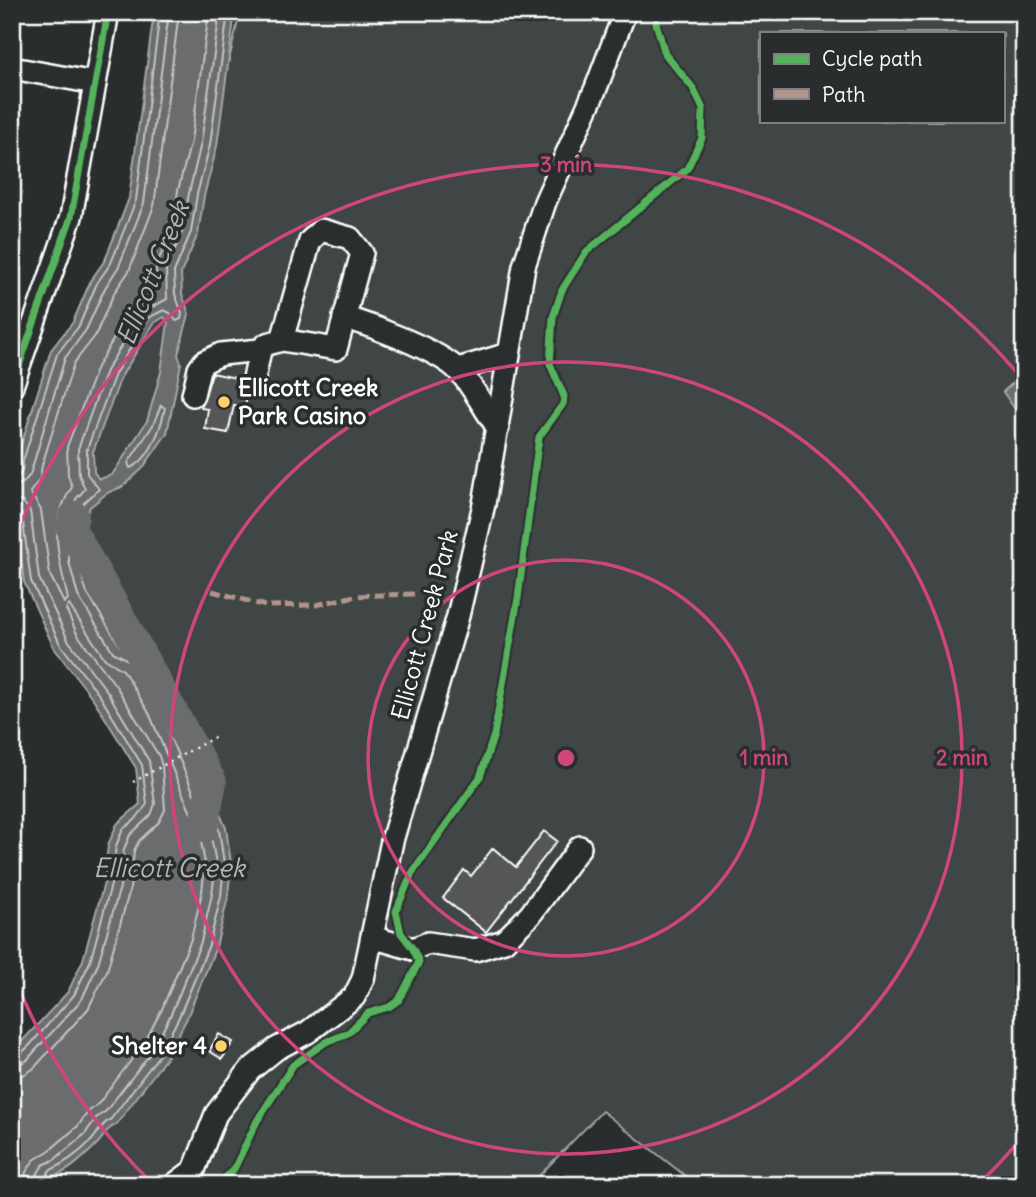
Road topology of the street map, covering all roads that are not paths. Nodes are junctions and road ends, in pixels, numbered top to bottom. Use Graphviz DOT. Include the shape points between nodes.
graph roads {
  1 [pos="108,12"];
  2 [pos="625,12"];
  3 [pos="12,68"];
  4 [pos="96,83"];
  5 [pos="344,317"];
  6 [pos="282,340"];
  7 [pos="260,350"];
  8 [pos="508,354"];
  9 [pos="458,369"];
  10 [pos="254,379"];
  11 [pos="12,386"];
  12 [pos="193,395"];
  13 [pos="498,428"];
  14 [pos="580,847"];
  15 [pos="372,937"];
  16 [pos="174,1185"];
  1 -- 4 [label="street"];
  2 -- 8 [label="street, Ellicott Creek Park" via="541,214 524,266"];
  3 -- 4 [label="street"];
  4 -- 11 [label="street" via="71,217"];
  5 -- 6 [label="street" via="336,349"];
  5 -- 6 [label="street" via="362,253 350,238 321,230 310,241"];
  5 -- 9 [label="street" via="373,326"];
  6 -- 7 [label="street"];
  7 -- 10 [label="street"];
  7 -- 12 [label="street" via="221,354 204,362"];
  8 -- 9 [label="street"];
  8 -- 13 [label="street, Ellicott Creek Park"];
  9 -- 13 [label="street"];
  13 -- 15 [label="street, Ellicott Creek Park" via="458,617 392,841"];
  14 -- 15 [label="street" via="530,915 504,941 475,950 428,943 413,949"];
  15 -- 16 [label="street, Ellicott Creek Park" via="354,997 250,1070 216,1114 194,1170"];
}
